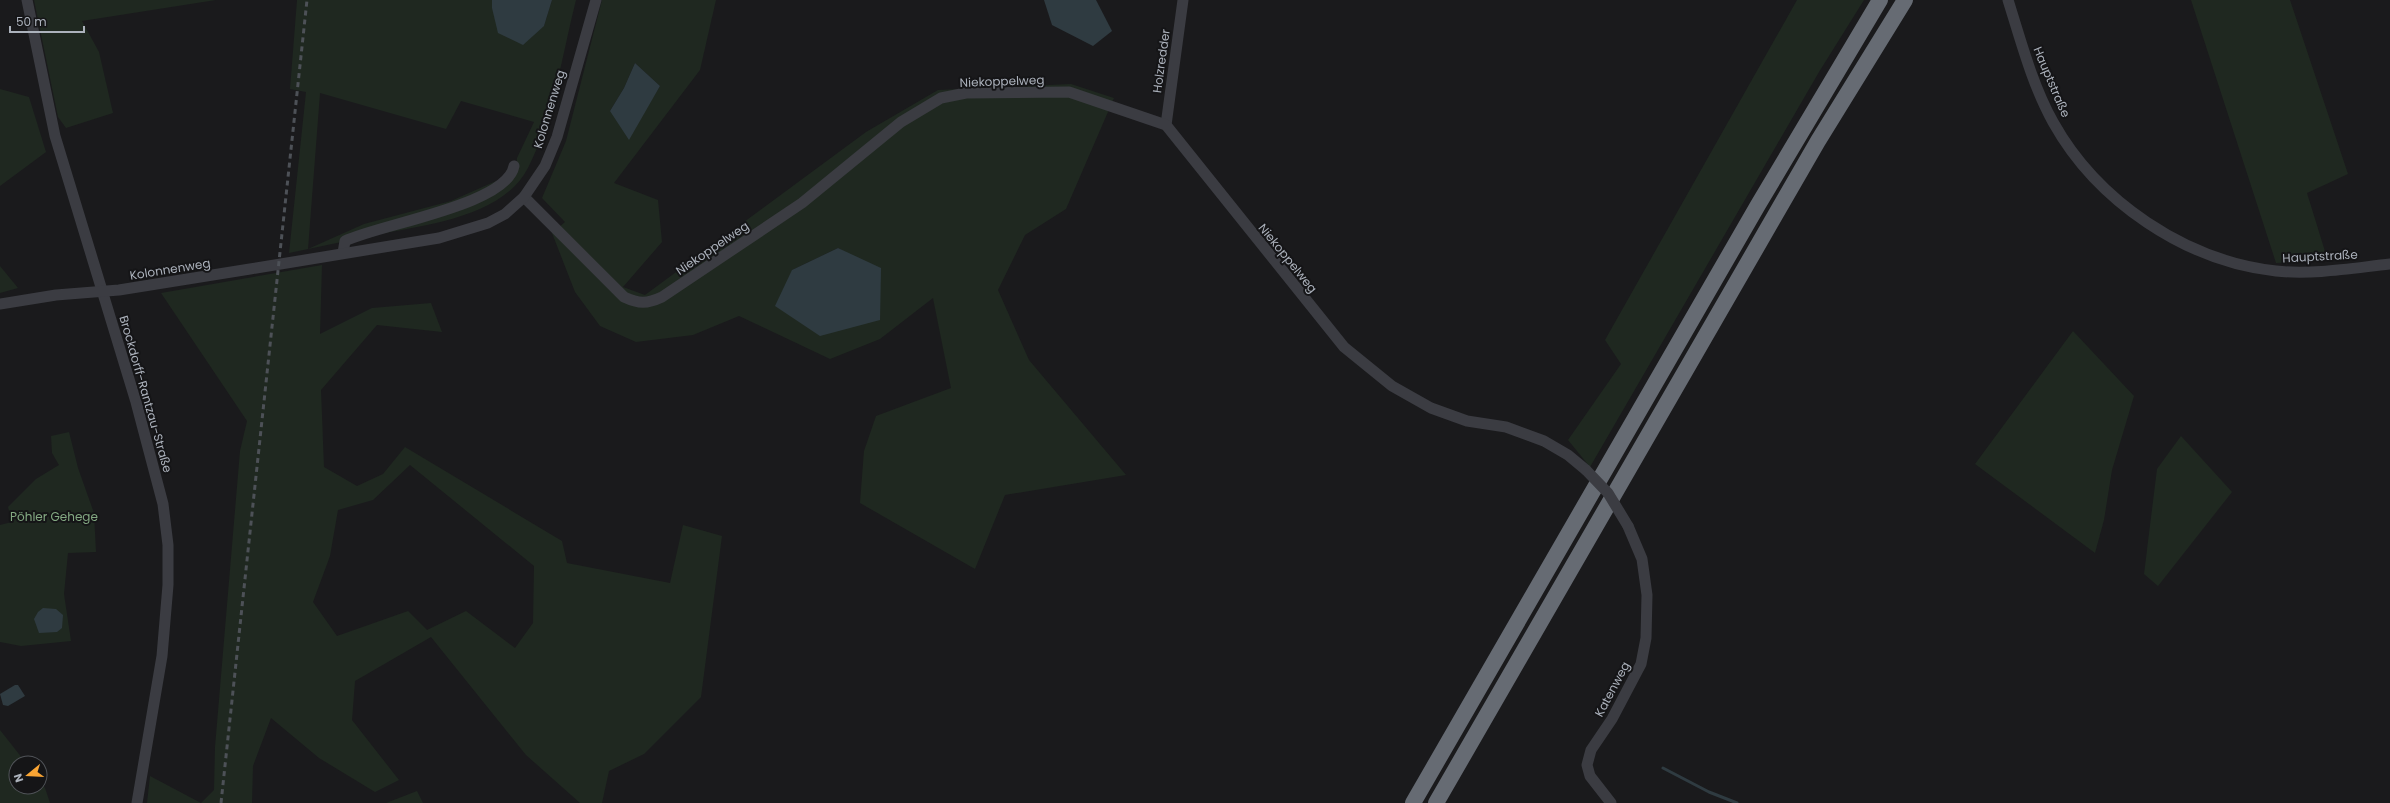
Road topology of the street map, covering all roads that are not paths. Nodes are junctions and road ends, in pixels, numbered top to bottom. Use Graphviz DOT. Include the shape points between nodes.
graph roads {
  1 [pos="27,0"];
  2 [pos="596,0"];
  3 [pos="1183,0"];
  4 [pos="1880,0"];
  5 [pos="1905,0"];
  6 [pos="2008,0"];
  7 [pos="1166,125"];
  8 [pos="514,166"];
  9 [pos="524,197"];
  10 [pos="343,253"];
  11 [pos="2390,264"];
  12 [pos="102,291"];
  13 [pos="0,304"];
  14 [pos="1392,386"];
  15 [pos="137,803"];
  16 [pos="1413,803"];
  17 [pos="1436,803"];
  18 [pos="1612,803"];
  1 -- 12 [label="street, Brockdorff-Rantzau-Straße" via="55,136"];
  2 -- 9 [label="street, Kolonnenweg" via="557,137 545,166"];
  3 -- 7 [label="street, Holzredder"];
  4 -- 16 [label="highway" via="1758,205"];
  5 -- 17 [label="highway" via="1818,141"];
  6 -- 11 [label="street, Hauptstraße" via="2028,64 2053,121 2081,164 2111,194 2148,223 2187,245 2240,265 2276,271 2321,271"];
  7 -- 9 [label="street, Niekoppelweg" via="1070,92 966,93 941,98 901,122 802,203 662,297 645,303 633,302 624,297"];
  7 -- 14 [label="street, Niekoppelweg" via="1344,348"];
  8 -- 10 [label="street" via="506,181 479,198 361,233 345,241"];
  9 -- 10 [label="street, Kolonnenweg" via="505,214 466,231 439,238"];
  10 -- 12 [label="street, Kolonnenweg"];
  12 -- 13 [label="street, Kolonnenweg"];
  12 -- 15 [label="street, Brockdorff-Rantzau-Straße" via="151,455 163,504 168,545 168,585 162,656"];
  14 -- 18 [label="street, Katenweg, bridge" via="1431,408 1460,419 1506,427 1544,441 1568,455 1608,493 1628,526 1642,559 1647,595 1646,638 1641,664 1612,719 1591,750 1587,765 1590,776"];
}
